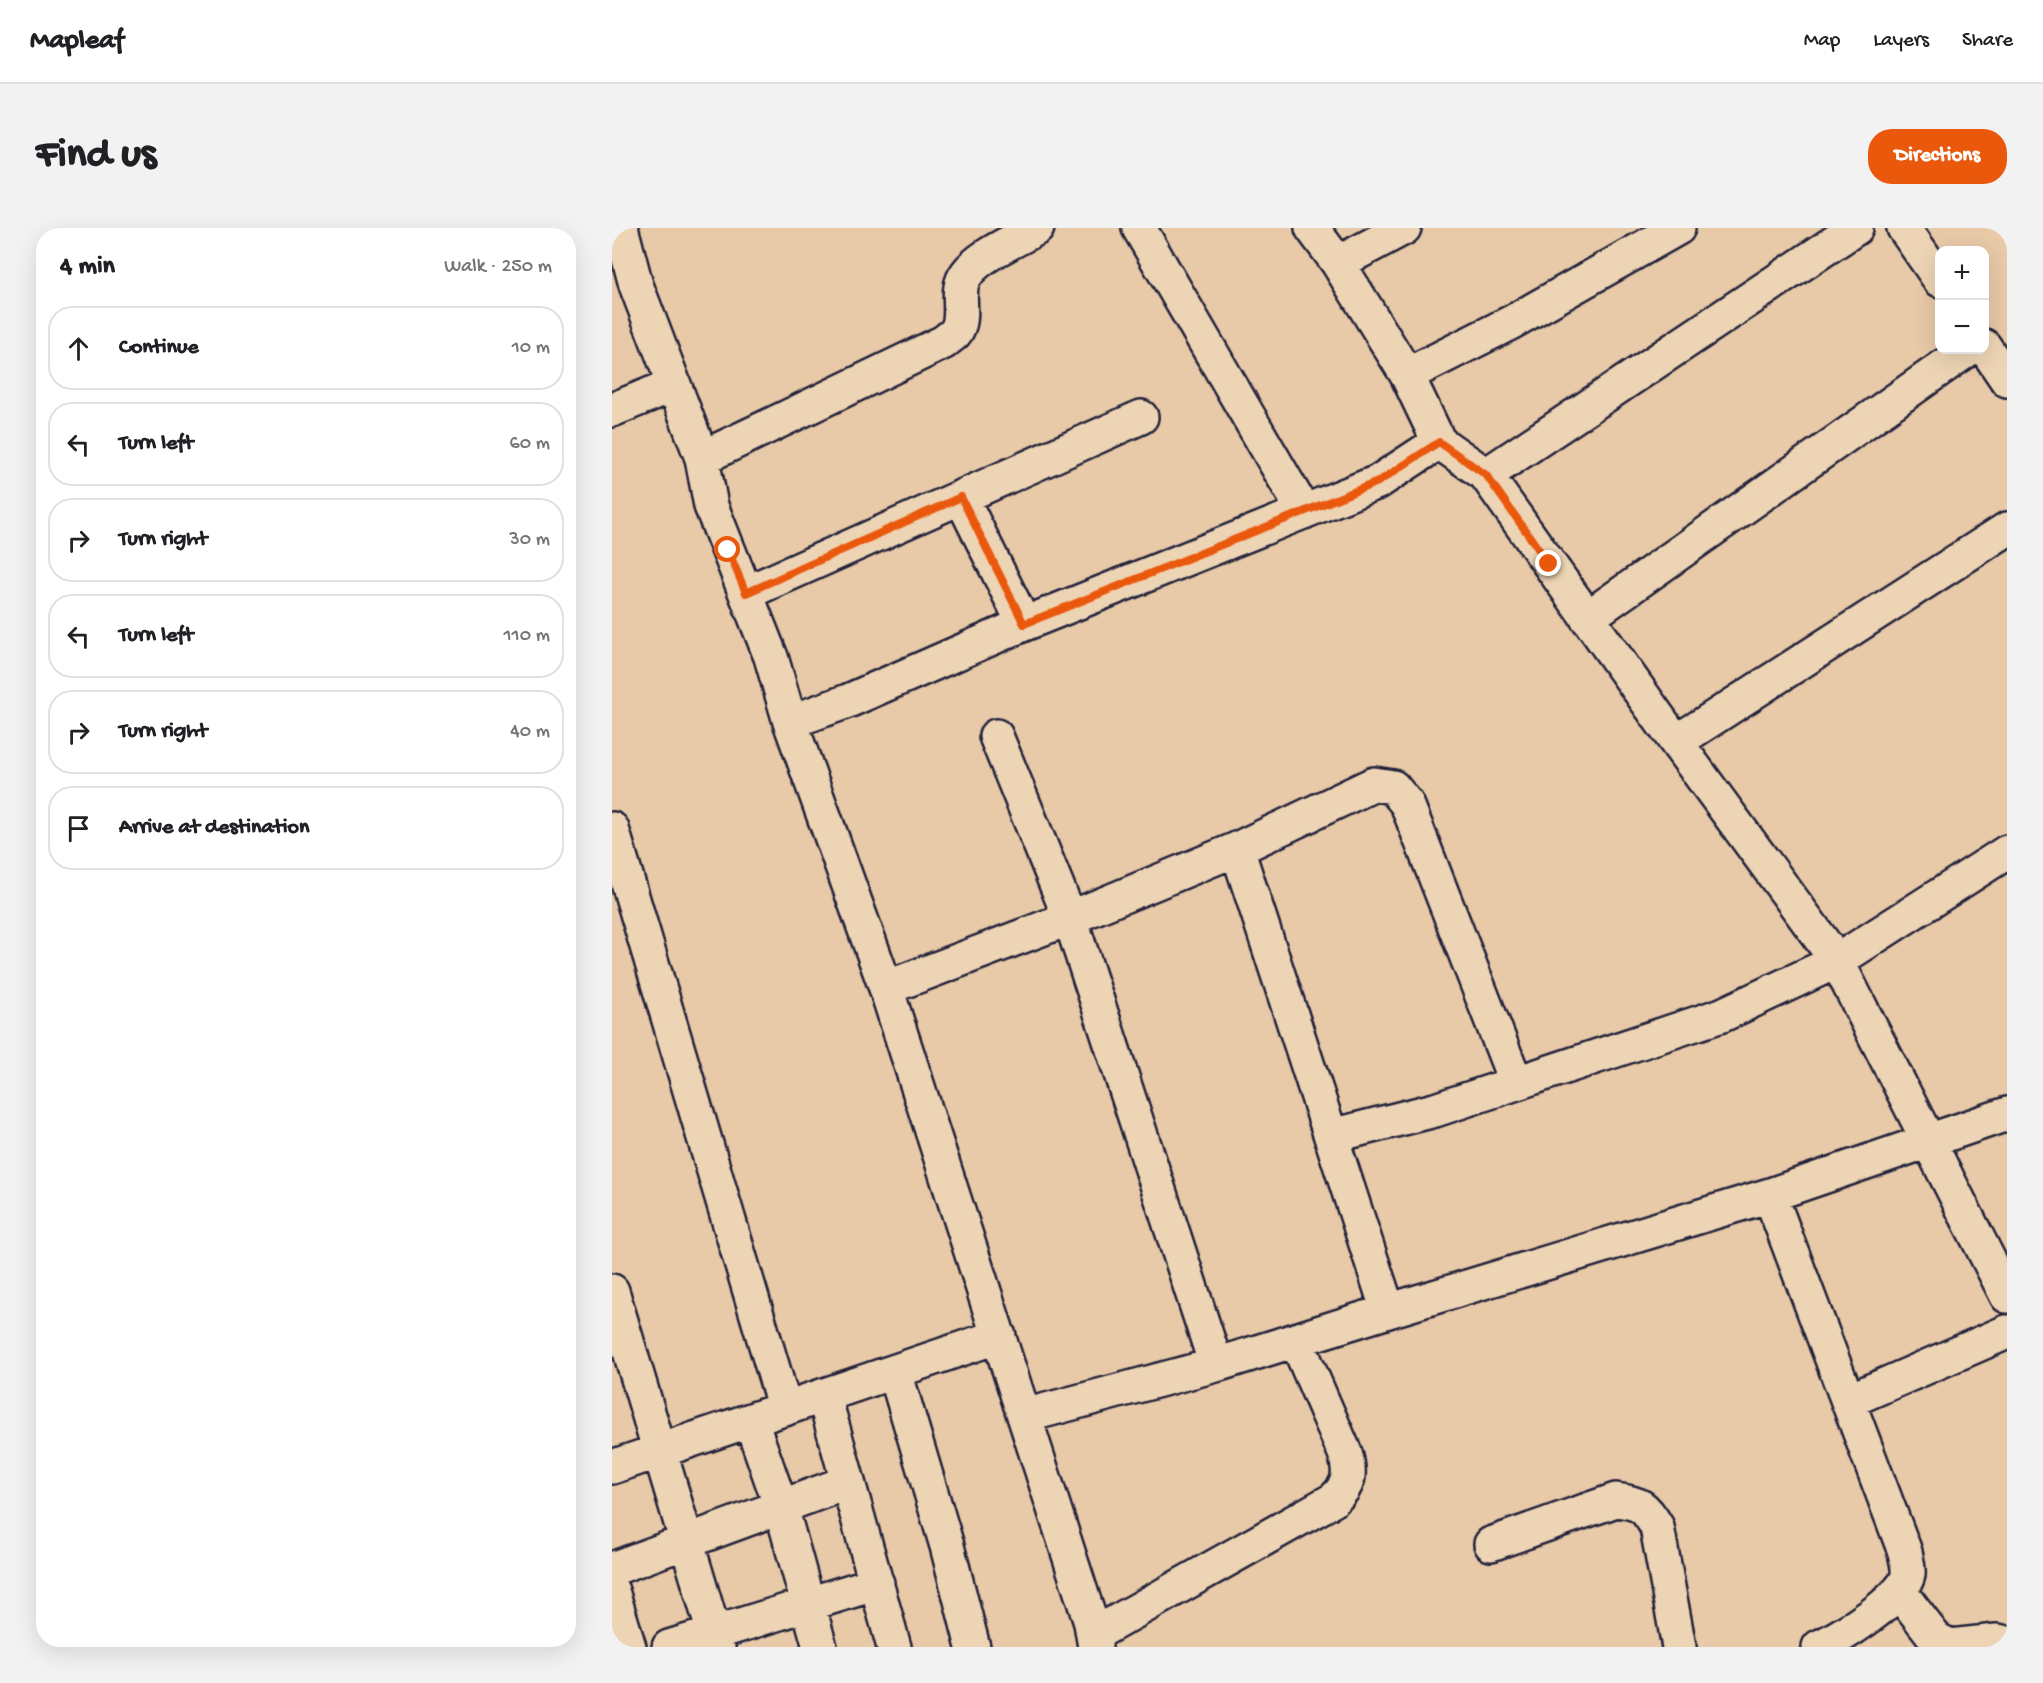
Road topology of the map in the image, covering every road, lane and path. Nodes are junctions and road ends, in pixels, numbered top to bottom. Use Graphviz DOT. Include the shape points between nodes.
graph roads {
  1 [pos="621,228"];
  2 [pos="1037,228"];
  3 [pos="1139,228"];
  4 [pos="1312,228"];
  5 [pos="1404,228"];
  6 [pos="1678,228"];
  7 [pos="1904,228"];
  8 [pos="1852,229"];
  9 [pos="1338,263"];
  10 [pos="1935,273"];
  11 [pos="1989,353"];
  12 [pos="1961,354"];
  13 [pos="1407,375"];
  14 [pos="2007,380"];
  15 [pos="673,385"];
  16 [pos="612,410"];
  17 [pos="1141,417"];
  18 [pos="1439,442"];
  19 [pos="702,458"];
  20 [pos="1486,475"];
  21 [pos="961,497"];
  22 [pos="1304,512"];
  23 [pos="2007,529"];
  24 [pos="746,593"];
  25 [pos="1587,618"];
  26 [pos="1024,624"];
  27 [pos="790,722"];
  28 [pos="996,736"];
  29 [pos="1676,742"];
  30 [pos="612,829"];
  31 [pos="1237,849"];
  32 [pos="2007,852"];
  33 [pos="1070,918"];
  34 [pos="1837,962"];
  35 [pos="886,988"];
  36 [pos="1516,1083"];
  37 [pos="2007,1114"];
  38 [pos="1332,1136"];
  39 [pos="1928,1142"];
  40 [pos="1770,1195"];
  41 [pos="612,1291"];
  42 [pos="2007,1296"];
  43 [pos="1388,1311"];
  44 [pos="2007,1332"];
  45 [pos="999,1336"];
  46 [pos="1296,1340"];
  47 [pos="1216,1365"];
  48 [pos="895,1372"];
  49 [pos="824,1396"];
  50 [pos="1848,1401"];
  51 [pos="785,1409"];
  52 [pos="1024,1416"];
  53 [pos="751,1421"];
  54 [pos="661,1452"];
  55 [pos="612,1467"];
  56 [pos="848,1482"];
  57 [pos="781,1507"];
  58 [pos="687,1542"];
  59 [pos="1491,1544"];
  60 [pos="612,1569"];
  61 [pos="877,1583"];
  62 [pos="612,1591"];
  63 [pos="1899,1591"];
  64 [pos="809,1605"];
  65 [pos="716,1640"];
  66 [pos="1094,1641"];
  67 [pos="2007,1643"];
  68 [pos="1674,1645"];
  69 [pos="629,1647"];
  70 [pos="669,1647"];
  71 [pos="820,1647"];
  72 [pos="894,1647"];
  73 [pos="973,1647"];
  74 [pos="1819,1647"];
  1 -- 15 [label="street" via="636,285"];
  2 -- 19 [label="street" via="978,262 963,279 960,320 956,332 944,342"];
  3 -- 22 [label="street"];
  4 -- 9 [label="street"];
  5 -- 9 [label="street"];
  6 -- 13 [label="street" via="1512,322"];
  7 -- 10 [label="street"];
  8 -- 20 [label="street"];
  9 -- 13 [label="street"];
  11 -- 14 [label="street"];
  12 -- 25 [label="street"];
  13 -- 18 [label="street"];
  15 -- 16 [label="street"];
  15 -- 19 [label="street"];
  17 -- 21 [label="street"];
  18 -- 20 [label="street"];
  18 -- 22 [label="street" via="1378,482"];
  19 -- 24 [label="street" via="711,506"];
  20 -- 25 [label="street"];
  21 -- 24 [label="street"];
  21 -- 26 [label="street"];
  22 -- 26 [label="street"];
  23 -- 29 [label="street"];
  24 -- 27 [label="street" via="771,657"];
  25 -- 29 [label="street"];
  26 -- 27 [label="street"];
  27 -- 35 [label="street"];
  28 -- 33 [label="street"];
  29 -- 34 [label="street"];
  30 -- 51 [label="street"];
  31 -- 33 [label="street"];
  31 -- 36 [label="street" via="1374,784 1393,787 1407,804"];
  31 -- 38 [label="street"];
  32 -- 34 [label="street"];
  33 -- 35 [label="street"];
  33 -- 47 [label="street"];
  34 -- 36 [label="street" via="1722,1015"];
  34 -- 39 [label="street"];
  35 -- 45 [label="street"];
  36 -- 38 [label="street" via="1435,1110"];
  37 -- 39 [label="street"];
  38 -- 43 [label="street"];
  39 -- 40 [label="street"];
  39 -- 42 [label="street"];
  40 -- 43 [label="street"];
  40 -- 50 [label="street"];
  41 -- 54 [label="street"];
  43 -- 46 [label="street"];
  44 -- 50 [label="street"];
  45 -- 48 [label="street"];
  45 -- 52 [label="street"];
  46 -- 47 [label="street"];
  46 -- 66 [label="street" via="1345,1453 1350,1471 1343,1491"];
  47 -- 52 [label="street"];
  48 -- 49 [label="street"];
  48 -- 73 [label="street"];
  49 -- 51 [label="street"];
  49 -- 56 [label="street"];
  50 -- 63 [label="street" via="1905,1552 1908,1575"];
  51 -- 53 [label="street"];
  52 -- 66 [label="street"];
  53 -- 54 [label="street"];
  53 -- 57 [label="street"];
  54 -- 55 [label="street"];
  54 -- 58 [label="street"];
  56 -- 57 [label="street"];
  56 -- 61 [label="street"];
  57 -- 58 [label="street"];
  57 -- 64 [label="street"];
  58 -- 60 [label="street"];
  58 -- 65 [label="street"];
  59 -- 68 [label="street" via="1616,1500 1635,1502 1647,1510 1657,1527"];
  61 -- 64 [label="street"];
  61 -- 72 [label="street"];
  62 -- 69 [label="street"];
  63 -- 67 [label="street" via="1936,1639 1950,1646"];
  63 -- 74 [label="street" via="1880,1610"];
  64 -- 65 [label="street"];
  64 -- 71 [label="street"];
  65 -- 70 [label="street"];
}
